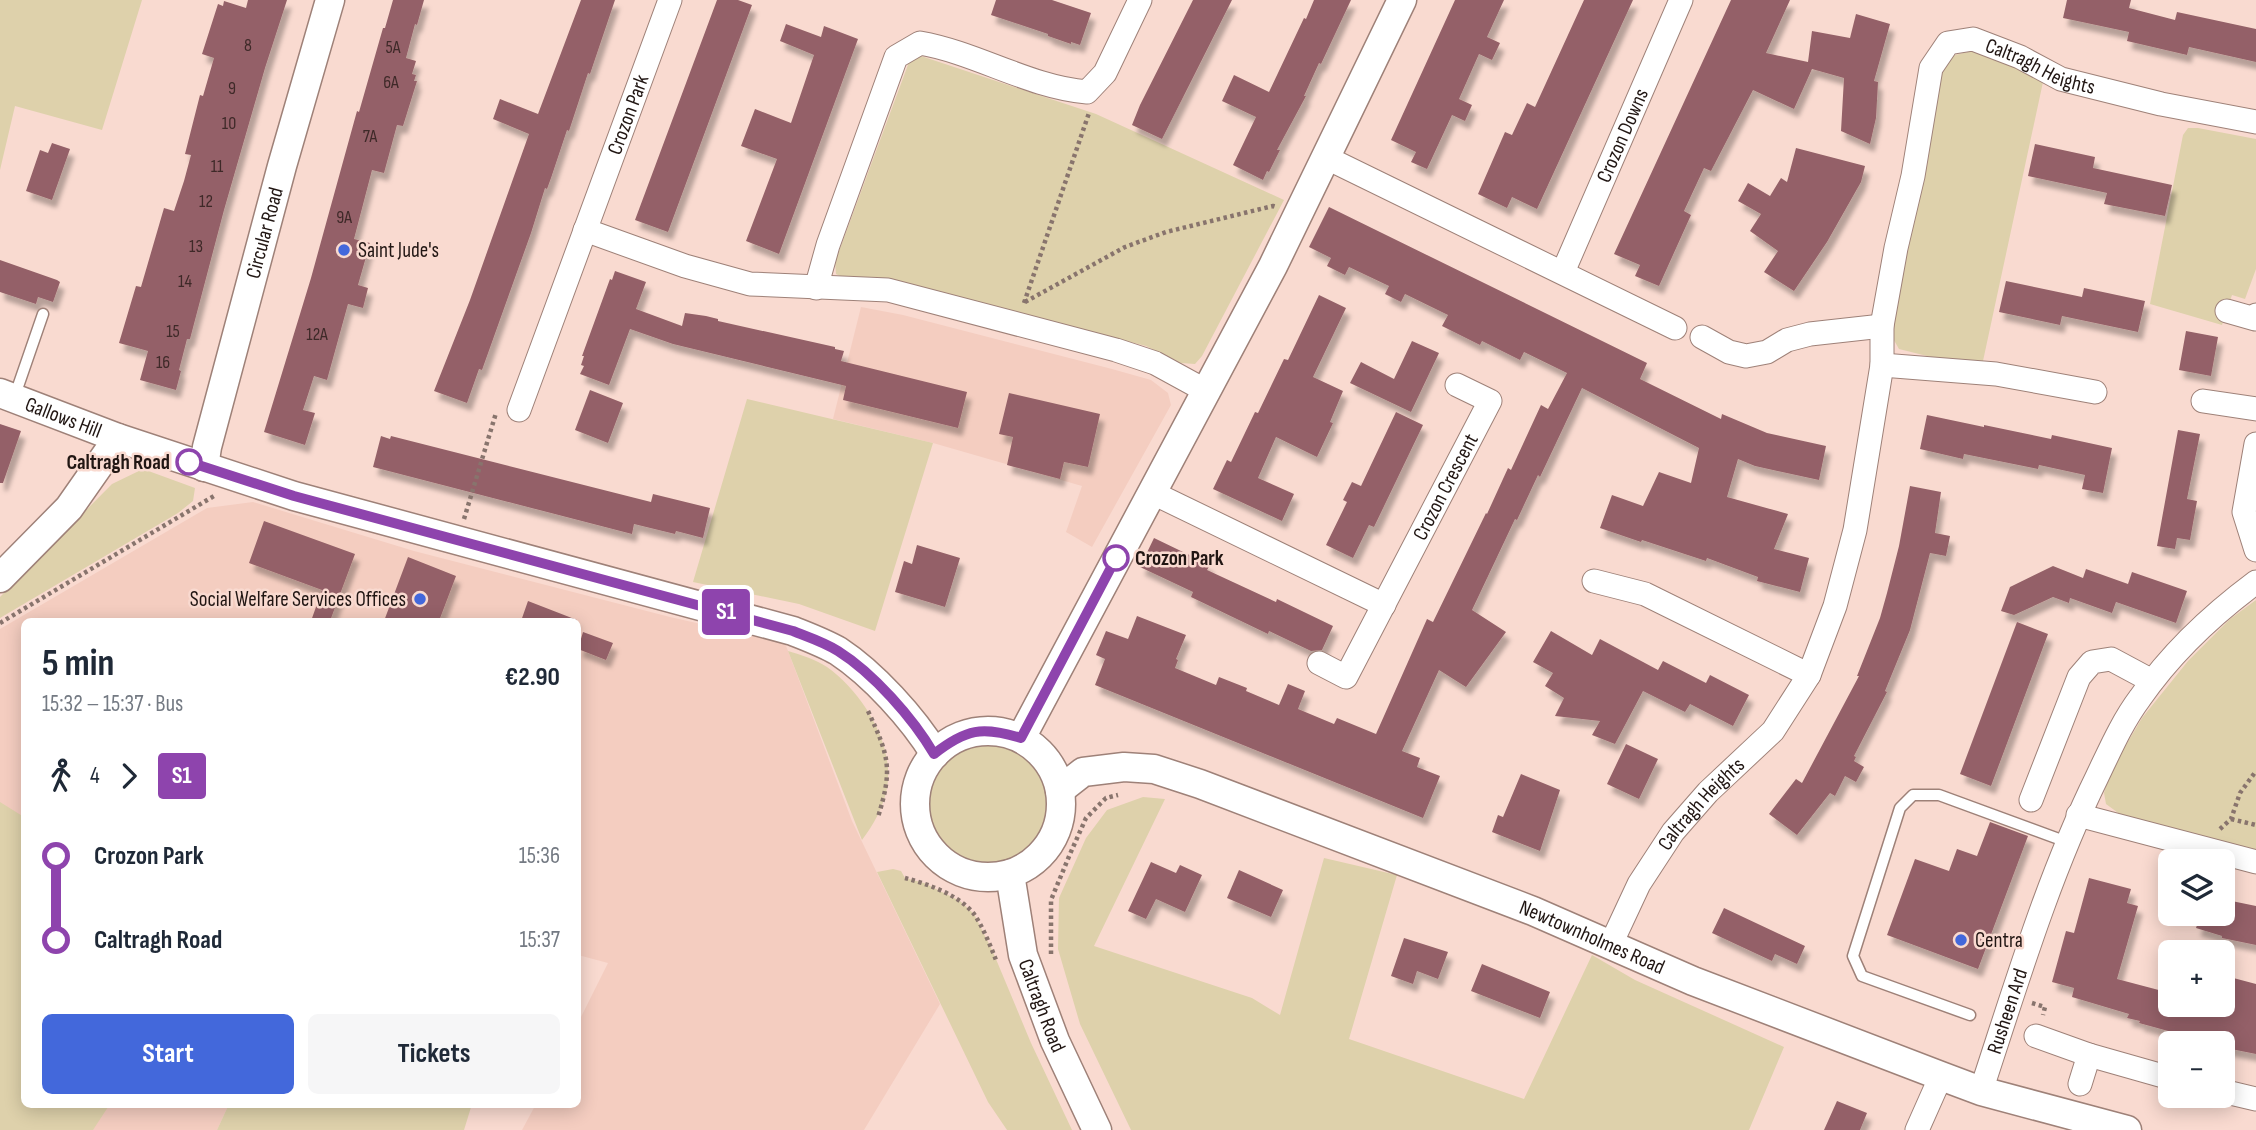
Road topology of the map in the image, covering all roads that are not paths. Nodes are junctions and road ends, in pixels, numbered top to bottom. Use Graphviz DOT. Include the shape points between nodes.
graph roads {
  1 [pos="330,0"];
  2 [pos="670,0"];
  3 [pos="1140,0"];
  4 [pos="1402,0"];
  5 [pos="1681,0"];
  6 [pos="2256,122"];
  7 [pos="1326,158"];
  8 [pos="586,230"];
  9 [pos="1563,272"];
  10 [pos="816,288"];
  11 [pos="2227,311"];
  12 [pos="43,314"];
  13 [pos="2256,315"];
  14 [pos="1882,326"];
  15 [pos="1675,328"];
  16 [pos="1702,337"];
  17 [pos="1882,365"];
  18 [pos="1457,385"];
  19 [pos="1208,392"];
  20 [pos="2095,392"];
  21 [pos="7,395"];
  22 [pos="2203,401"];
  23 [pos="519,410"];
  24 [pos="2256,410"];
  25 [pos="118,438"];
  26 [pos="2256,444"];
  27 [pos="204,467"];
  28 [pos="1152,492"];
  29 [pos="2256,550"];
  30 [pos="0,578"];
  31 [pos="1594,581"];
  32 [pos="2256,582"];
  33 [pos="1384,605"];
  34 [pos="1319,663"];
  35 [pos="1809,675"];
  36 [pos="2152,681"];
  37 [pos="1021,738"];
  38 [pos="934,754"];
  39 [pos="1060,790"];
  40 [pos="2031,800"];
  41 [pos="2078,815"];
  42 [pos="2067,842"];
  43 [pos="2256,862"];
  44 [pos="1010,874"];
  45 [pos="1611,944"];
  46 [pos="1970,1015"];
  47 [pos="2036,1036"];
  48 [pos="2089,1055"];
  49 [pos="2158,1075"];
  50 [pos="1941,1076"];
  51 [pos="2080,1084"];
  52 [pos="1981,1091"];
  53 [pos="2235,1094"];
  54 [pos="2256,1099"];
  55 [pos="1097,1130"];
  56 [pos="1917,1130"];
  57 [pos="2127,1130"];
  1 -- 27 [label="street, Circular Road"];
  2 -- 8 [label="street, Crozon Park"];
  3 -- 10 [label="street" via="1105,73 1087,92 1062,90 944,47 920,43 897,57"];
  4 -- 7 [label="street"];
  5 -- 9 [label="street, Crozon Downs"];
  6 -- 14 [label="street, Caltragh Heights" via="2061,79 1973,39 1948,43 1931,68"];
  7 -- 9 [label="street"];
  7 -- 19 [label="street"];
  8 -- 10 [label="street" via="685,267 750,284"];
  8 -- 23 [label="street, Crozon Park"];
  9 -- 15 [label="street"];
  10 -- 19 [label="street" via="888,290 1116,350 1155,363"];
  11 -- 13 [label="street" via="2255,319"];
  12 -- 21 [label="lane"];
  14 -- 16 [label="street" via="1810,334 1746,356"];
  14 -- 17 [label="street, Caltragh Heights"];
  17 -- 20 [label="street" via="1996,374"];
  17 -- 35 [label="street, Caltragh Heights" via="1855,530 1835,606"];
  18 -- 33 [label="street, Crozon Crescent" via="1490,401"];
  19 -- 28 [label="street"];
  21 -- 25 [label="street, Gallows Hill"];
  22 -- 24 [label="street"];
  25 -- 27 [label="street, Gallows Hill"];
  25 -- 30 [label="street" via="69,508"];
  26 -- 29 [label="street" via="2244,512"];
  27 -- 38 [label="street, Gallows Hill" via="294,496 793,631 836,650 870,674"];
  28 -- 33 [label="street"];
  28 -- 37 [label="street"];
  31 -- 35 [label="street" via="1645,594"];
  32 -- 36 [label="street, Rusheen Ard" via="2229,602"];
  33 -- 34 [label="street, Crozon Crescent" via="1346,677"];
  35 -- 45 [label="street, Caltragh Heights" via="1773,731 1673,832 1639,884"];
  36 -- 40 [label="street" via="2111,659 2092,662 2079,677"];
  36 -- 41 [label="street, Rusheen Ard" via="2121,729"];
  37 -- 38 [label="street" via="998,731 975,732"];
  37 -- 39 [label="street" via="1047,760"];
  38 -- 44 [label="street" via="921,774 915,797 917,821 926,843 942,861 963,873"];
  39 -- 44 [label="street" via="1056,832 1030,864"];
  39 -- 45 [label="street, Newtownholmes Road" via="1083,772 1154,769"];
  41 -- 42 [label="street, Rusheen Ard"];
  41 -- 43 [label="street"];
  42 -- 46 [label="lane" via="1939,795 1913,796 1900,808 1853,956 1862,976"];
  42 -- 52 [label="street, Rusheen Ard"];
  44 -- 55 [label="street, Caltragh Road" via="1023,955 1055,1041"];
  45 -- 50 [label="street, Newtownholmes Road" via="1693,981"];
  47 -- 48 [label="street, Rusheen Ard"];
  48 -- 49 [label="street, Rusheen Ard"];
  48 -- 51 [label="street"];
  50 -- 52 [label="street, Newtownholmes Road"];
  50 -- 56 [label="street"];
  52 -- 57 [label="street, Newtownholmes Road"];
  53 -- 54 [label="street"];
}
